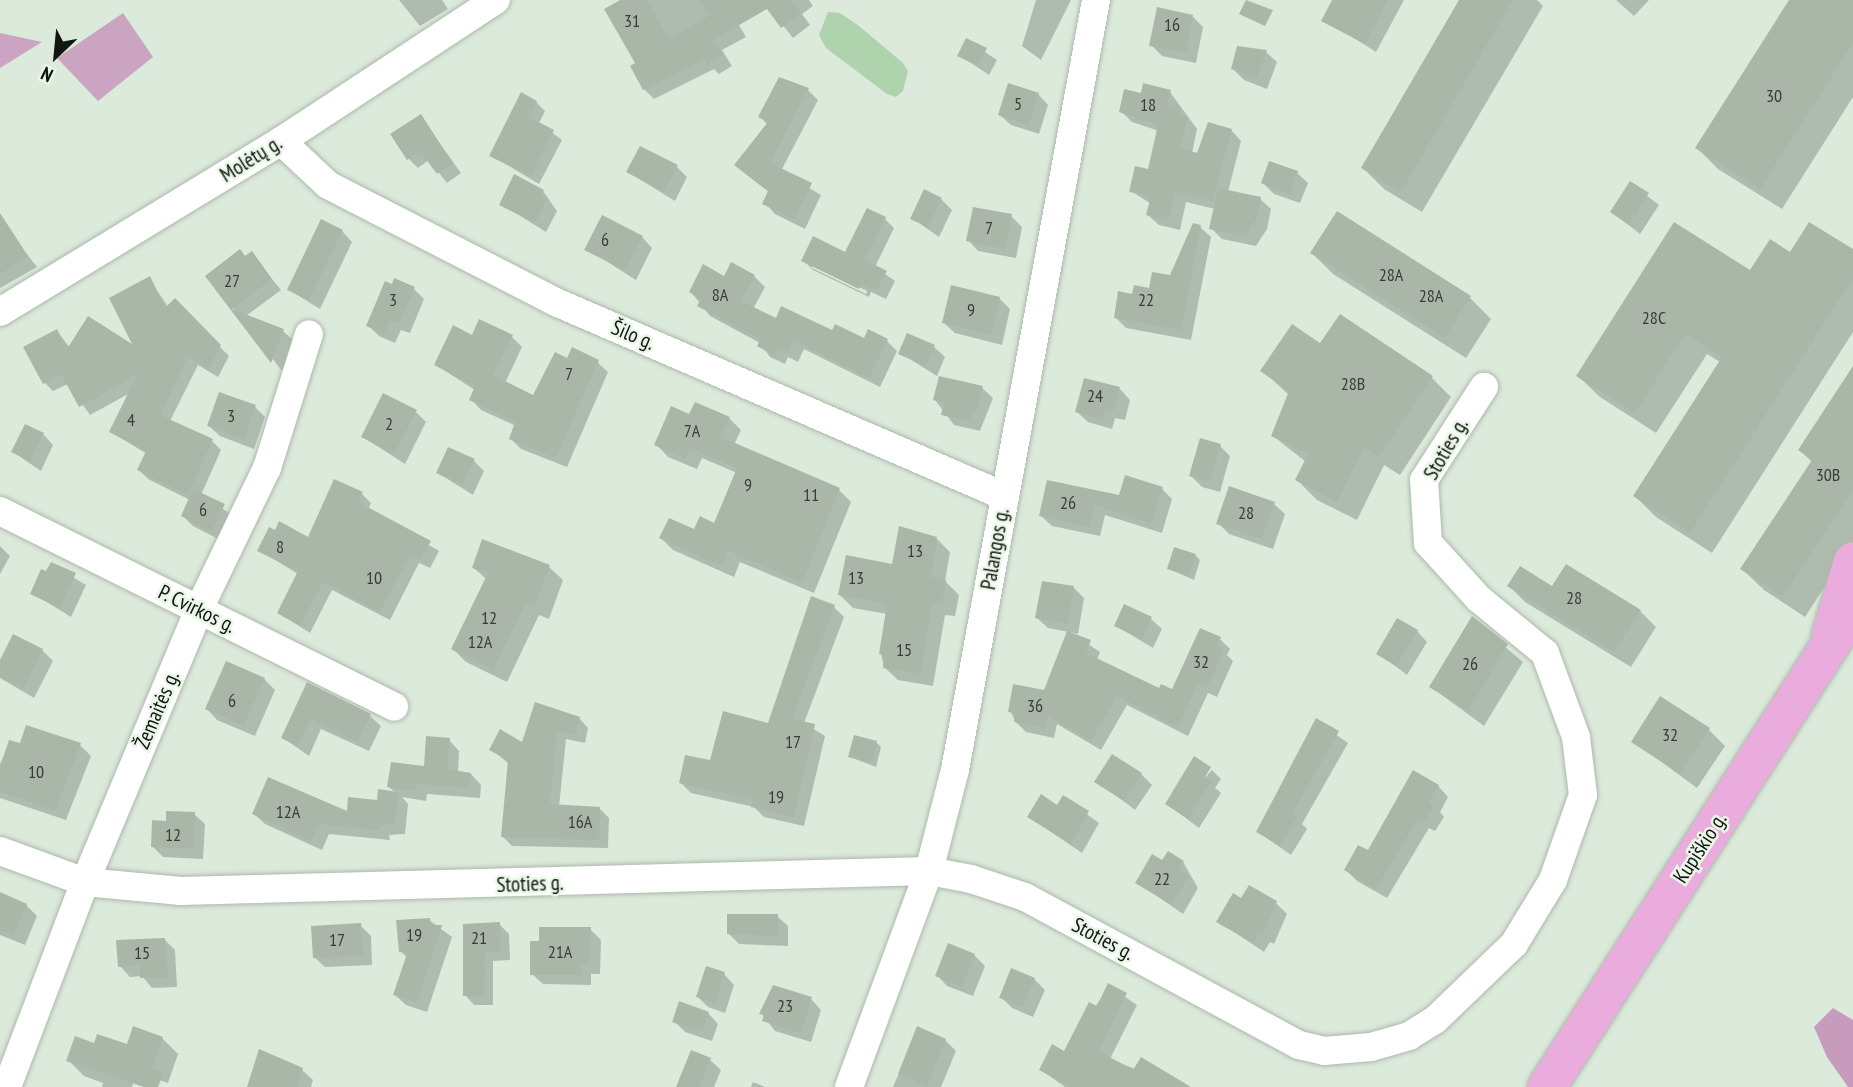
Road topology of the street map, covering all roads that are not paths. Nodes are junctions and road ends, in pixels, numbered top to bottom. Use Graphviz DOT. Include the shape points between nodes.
graph roads {
  1 [pos="496,0"];
  2 [pos="1097,0"];
  3 [pos="281,141"];
  4 [pos="0,312"];
  5 [pos="309,334"];
  6 [pos="1484,387"];
  7 [pos="1005,496"];
  8 [pos="0,512"];
  9 [pos="1853,561"];
  10 [pos="1853,609"];
  11 [pos="199,610"];
  12 [pos="1825,653"];
  13 [pos="394,706"];
  14 [pos="0,851"];
  15 [pos="929,871"];
  16 [pos="85,883"];
  17 [pos="7,1087"];
  18 [pos="849,1087"];
  19 [pos="1547,1087"];
  1 -- 3 [label="street, Molėtų g."];
  2 -- 7 [label="street, Palangos g."];
  3 -- 4 [label="street, Molėtų g."];
  3 -- 7 [label="street, Šilo g." via="328,185 558,303"];
  5 -- 11 [label="street, Žemaitės g." via="267,468"];
  6 -- 15 [label="street, Stoties g." via="1424,481 1428,543 1479,598 1545,653 1576,737 1583,795 1553,880 1514,944 1435,1020 1409,1036 1371,1048 1324,1051 1299,1045 1025,897"];
  7 -- 15 [label="street, Palangos g." via="955,770"];
  8 -- 11 [label="street, P. Cvirkos g."];
  9 -- 12 [label="highway"];
  10 -- 12 [label="highway, Kupiškio g."];
  11 -- 13 [label="street, P. Cvirkos g."];
  11 -- 16 [label="street, Žemaitės g."];
  12 -- 19 [label="highway, Kupiškio g."];
  14 -- 16 [label="street, Stoties g."];
  15 -- 16 [label="street, Stoties g." via="181,891"];
  15 -- 18 [label="street, Palangos g."];
  16 -- 17 [label="street, Žemaitės g."];
}
